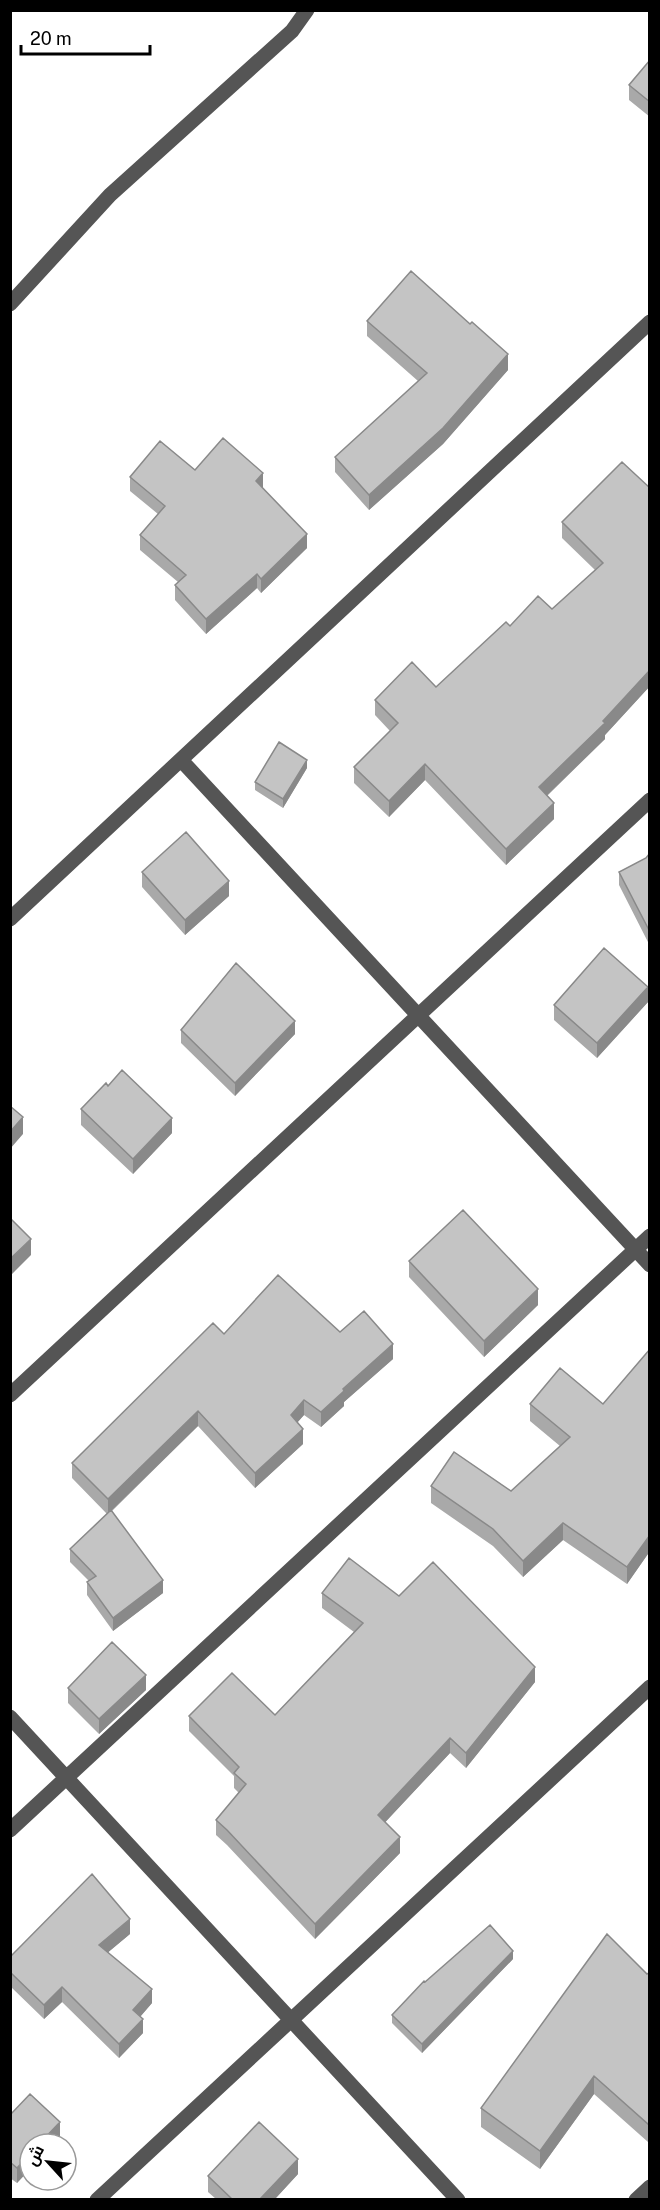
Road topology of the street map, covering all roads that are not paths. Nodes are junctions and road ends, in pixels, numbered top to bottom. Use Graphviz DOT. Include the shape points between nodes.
graph roads {
  1 [pos="307,10"];
  2 [pos="10,304"];
  3 [pos="650,322"];
  4 [pos="181,760"];
  5 [pos="650,800"];
  6 [pos="10,920"];
  7 [pos="418,1015"];
  8 [pos="650,1236"];
  9 [pos="635,1250"];
  10 [pos="650,1266"];
  11 [pos="10,1395"];
  12 [pos="650,1687"];
  13 [pos="10,1717"];
  14 [pos="67,1778"];
  15 [pos="10,1830"];
  16 [pos="291,2020"];
  17 [pos="650,2187"];
  18 [pos="97,2199"];
  19 [pos="458,2199"];
  20 [pos="636,2199"];
  1 -- 2 [label="street" via="292,31 110,195"];
  3 -- 4 [label="street"];
  4 -- 6 [label="street"];
  4 -- 7 [label="street"];
  5 -- 7 [label="street"];
  7 -- 9 [label="street"];
  7 -- 11 [label="street"];
  8 -- 9 [label="street"];
  9 -- 10 [label="street"];
  9 -- 14 [label="street"];
  12 -- 16 [label="street"];
  13 -- 14 [label="street"];
  14 -- 15 [label="street"];
  14 -- 16 [label="street"];
  16 -- 18 [label="street"];
  16 -- 19 [label="street"];
  17 -- 20 [label="street"];
}
